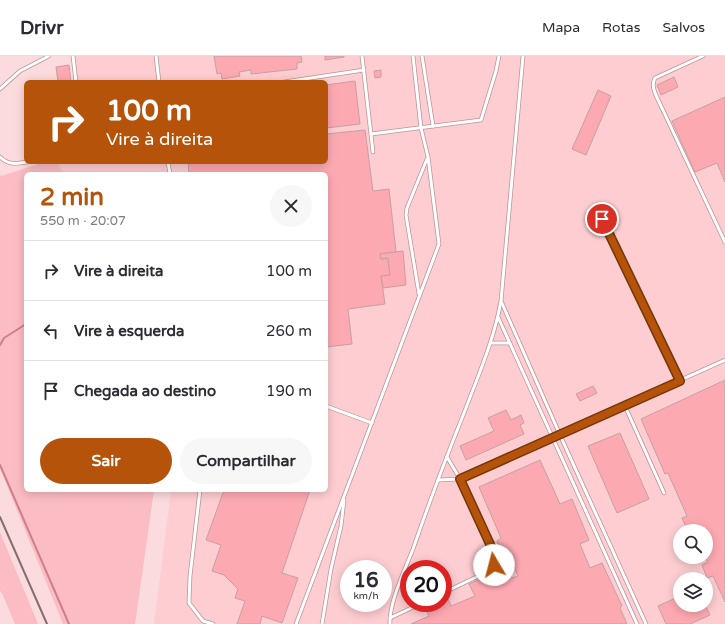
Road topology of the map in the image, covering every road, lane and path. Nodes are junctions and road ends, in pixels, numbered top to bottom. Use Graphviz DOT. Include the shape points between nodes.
graph roads {
  1 [pos="49,56"];
  2 [pos="72,56"];
  3 [pos="156,56"];
  4 [pos="362,56"];
  5 [pos="413,56"];
  6 [pos="422,56"];
  7 [pos="499,56"];
  8 [pos="523,56"];
  9 [pos="703,56"];
  10 [pos="364,70"];
  11 [pos="76,80"];
  12 [pos="159,80"];
  13 [pos="297,80"];
  14 [pos="0,89"];
  15 [pos="433,126"];
  16 [pos="421,128"];
  17 [pos="371,134"];
  18 [pos="373,152"];
  19 [pos="0,157"];
  20 [pos="428,157"];
  21 [pos="24,162"];
  22 [pos="596,206"];
  23 [pos="725,242"];
  24 [pos="419,296"];
  25 [pos="501,301"];
  26 [pos="498,317"];
  27 [pos="491,343"];
  28 [pos="510,343"];
  29 [pos="725,360"];
  30 [pos="680,381"];
  31 [pos="536,383"];
  32 [pos="530,386"];
  33 [pos="625,406"];
  34 [pos="328,407"];
  35 [pos="372,423"];
  36 [pos="560,435"];
  37 [pos="553,438"];
  38 [pos="447,457"];
  39 [pos="460,479"];
  40 [pos="438,480"];
  41 [pos="200,492"];
  42 [pos="345,493"];
  43 [pos="664,493"];
  44 [pos="605,534"];
  45 [pos="598,538"];
  46 [pos="626,579"];
  47 [pos="618,582"];
  48 [pos="452,589"];
  49 [pos="403,612"];
  50 [pos="390,618"];
  51 [pos="212,624"];
  52 [pos="296,624"];
  53 [pos="322,624"];
  54 [pos="390,624"];
  55 [pos="637,624"];
  56 [pos="646,624"];
  1 -- 14 [label="lane" via="20,71"];
  2 -- 11 [label="lane"];
  3 -- 12 [label="lane"];
  4 -- 10 [label="lane"];
  5 -- 16 [label="lane"];
  6 -- 15 [label="lane"];
  7 -- 15 [label="lane" via="481,120"];
  8 -- 25 [label="lane"];
  9 -- 23 [label="lane" via="656,78 653,87"];
  10 -- 13 [label="lane"];
  10 -- 17 [label="lane"];
  15 -- 16 [label="lane"];
  16 -- 17 [label="lane"];
  16 -- 20 [label="lane"];
  17 -- 18 [label="lane"];
  19 -- 21 [label="lane" via="7,163"];
  20 -- 24 [label="lane" via="439,244"];
  20 -- 24 [label="lane" via="406,215"];
  22 -- 30 [label="lane"];
  24 -- 35 [label="lane"];
  25 -- 26 [label="lane"];
  25 -- 31 [label="lane"];
  26 -- 27 [label="lane"];
  26 -- 28 [label="lane"];
  27 -- 28 [label="lane"];
  27 -- 38 [label="lane"];
  28 -- 32 [label="lane"];
  29 -- 30 [label="lane"];
  30 -- 33 [label="lane"];
  31 -- 32 [label="lane"];
  31 -- 36 [label="lane"];
  32 -- 37 [label="lane"];
  33 -- 36 [label="lane"];
  33 -- 43 [label="lane"];
  34 -- 35 [label="lane"];
  35 -- 42 [label="lane"];
  36 -- 37 [label="lane"];
  36 -- 44 [label="lane"];
  37 -- 39 [label="lane"];
  37 -- 45 [label="lane"];
  38 -- 39 [label="lane"];
  38 -- 40 [label="lane"];
  39 -- 40 [label="lane"];
  39 -- 48 [label="lane" via="495,560 489,571"];
  40 -- 50 [label="lane" via="396,592"];
  41 -- 51 [label="lane" via="189,603 203,621"];
  42 -- 52 [label="lane"];
  42 -- 53 [label="lane"];
  44 -- 45 [label="lane"];
  44 -- 46 [label="lane"];
  45 -- 47 [label="lane"];
  46 -- 47 [label="lane"];
  46 -- 56 [label="lane"];
  47 -- 55 [label="lane"];
  49 -- 50 [label="lane"];
  50 -- 54 [label="lane"];
}
